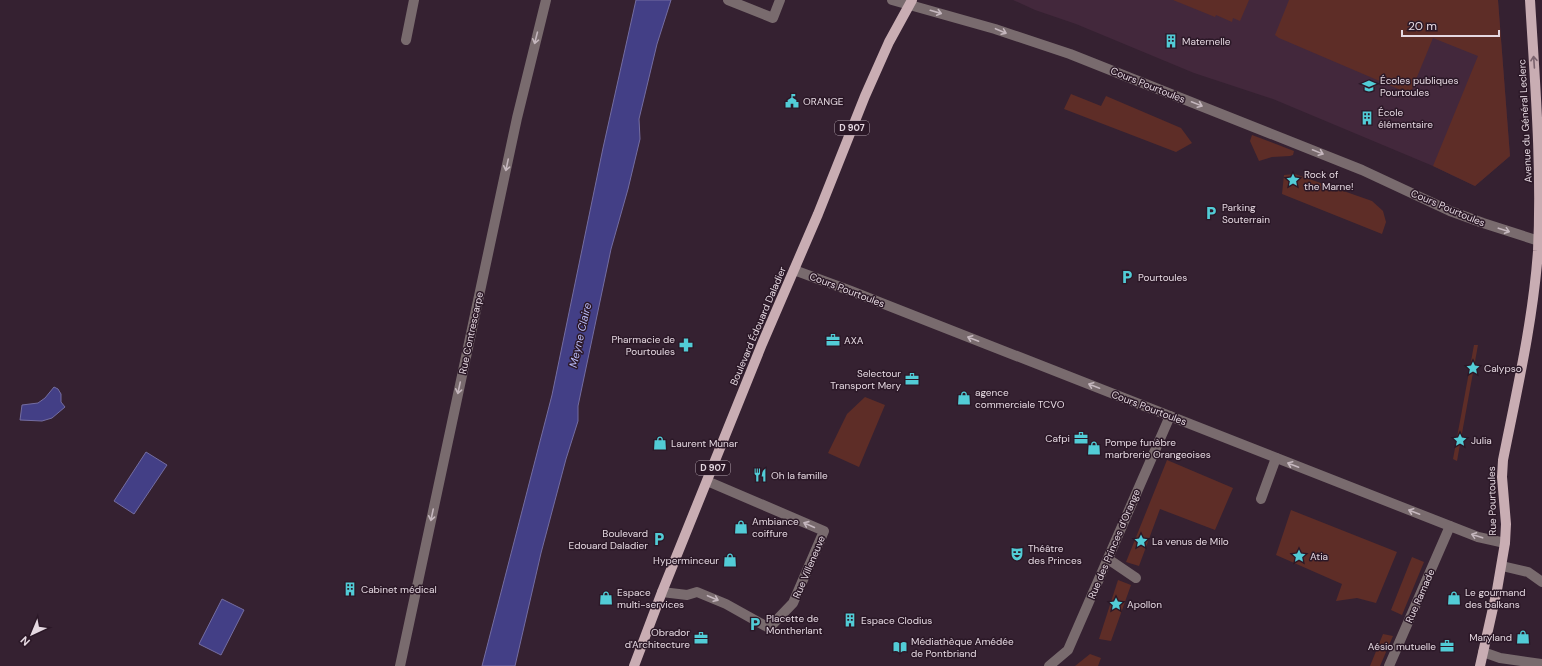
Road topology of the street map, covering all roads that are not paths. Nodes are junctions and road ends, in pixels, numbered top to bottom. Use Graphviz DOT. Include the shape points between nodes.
graph roads {
  1 [pos="414,0"];
  2 [pos="546,0"];
  3 [pos="728,0"];
  4 [pos="780,0"];
  5 [pos="892,0"];
  6 [pos="1530,0"];
  7 [pos="911,2"];
  8 [pos="406,40"];
  9 [pos="1541,187"];
  10 [pos="1539,241"];
  11 [pos="1540,252"];
  12 [pos="794,270"];
  13 [pos="1170,416"];
  14 [pos="1276,458"];
  15 [pos="707,481"];
  16 [pos="1261,499"];
  17 [pos="1450,526"];
  18 [pos="1505,543"];
  19 [pos="1108,559"];
  20 [pos="1502,566"];
  21 [pos="1136,578"];
  22 [pos="1542,582"];
  23 [pos="662,592"];
  24 [pos="1483,652"];
  25 [pos="1542,664"];
  26 [pos="400,666"];
  27 [pos="634,666"];
  28 [pos="1049,666"];
  29 [pos="1390,666"];
  30 [pos="1480,666"];
  1 -- 8 [label="street"];
  2 -- 26 [label="street, Rue Contrescarpe, one-way" via="517,118"];
  3 -- 4 [label="street" via="773,18"];
  5 -- 7 [label="street"];
  9 -- 6 [label="main road, Avenue du Général Leclerc, one-way"];
  7 -- 10 [label="street, Cours Pourtoules, one-way" via="1070,54 1362,170 1450,210"];
  7 -- 12 [label="main road, Boulevard Édouard Daladier / D 907" via="889,42 865,96"];
  9 -- 10 [label="main road, Avenue du Général Leclerc"];
  10 -- 11 [label="main road, Rue Pourtoules"];
  11 -- 18 [label="main road, Rue Pourtoules" via="1530,320 1503,460"];
  13 -- 12 [label="street, Cours Pourtoules, one-way"];
  12 -- 15 [label="main road, Boulevard Édouard Daladier / D 907"];
  13 -- 14 [label="street, Cours Pourtoules"];
  13 -- 19 [label="street, Rue des Princes d'Orange"];
  14 -- 16 [label="street"];
  17 -- 14 [label="street, Cours Pourtoules, one-way"];
  15 -- 23 [label="main road, Boulevard Édouard Daladier / D 907"];
  23 -- 15 [label="street, Rue Villeneuve, one-way" via="687,595 697,592 726,604 769,628 793,603 824,531"];
  18 -- 17 [label="street, Cours Pourtoules, one-way" via="1478,537"];
  17 -- 29 [label="street, Rue Ramade"];
  18 -- 20 [label="main road, Rue Pourtoules"];
  19 -- 21 [label="street"];
  19 -- 28 [label="street, Rue des Princes d'Orange" via="1068,650"];
  20 -- 22 [label="street" via="1528,572"];
  20 -- 24 [label="main road, Rue Pourtoules"];
  23 -- 27 [label="main road, Boulevard Édouard Daladier / D 907"];
  24 -- 25 [label="street" via="1500,658"];
  24 -- 30 [label="main road, Rue Pourtoules"];
}
